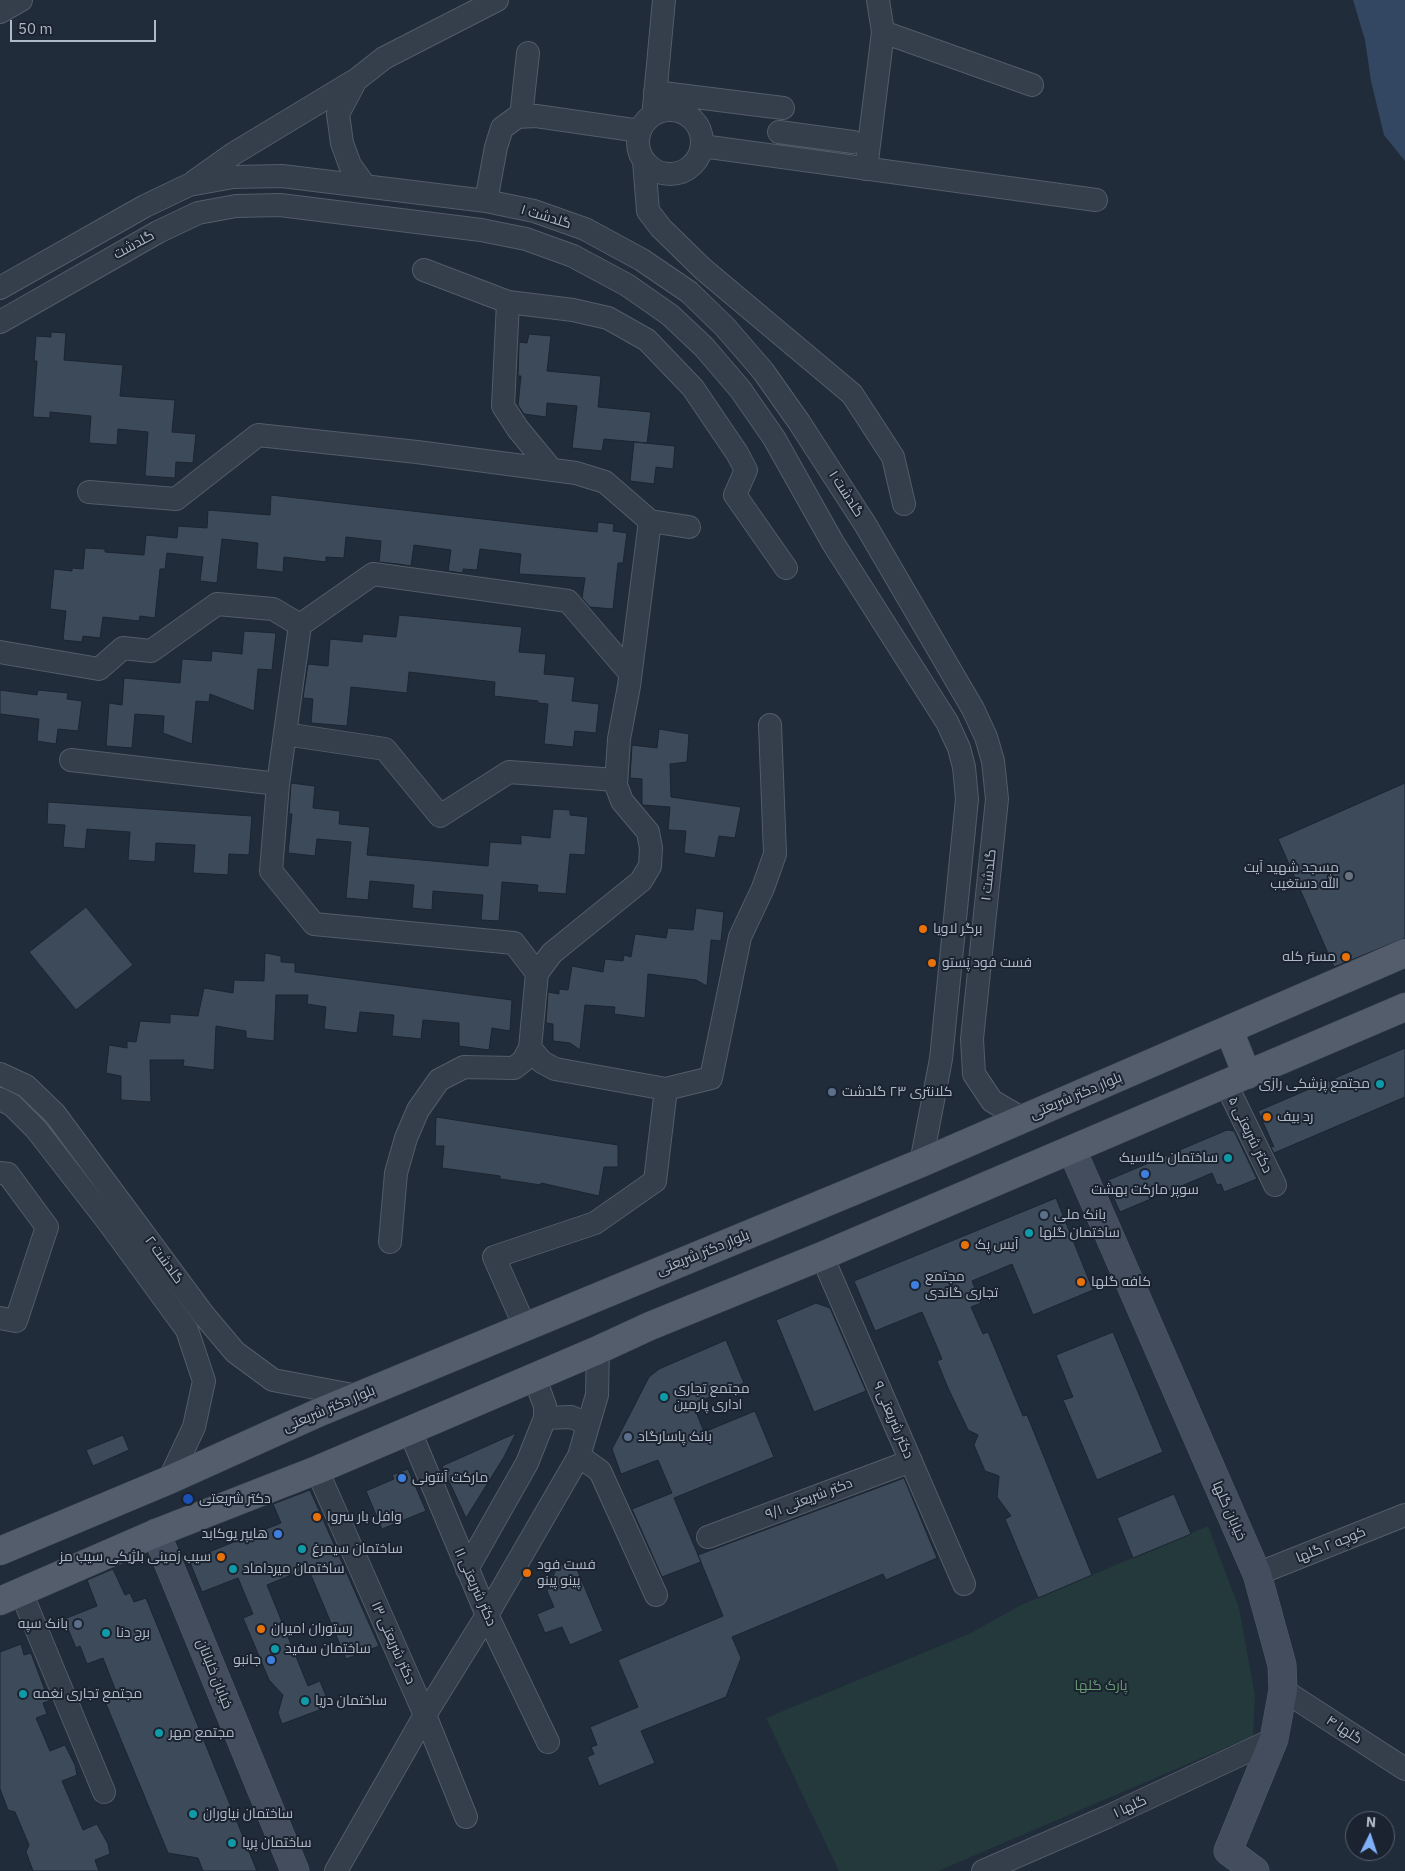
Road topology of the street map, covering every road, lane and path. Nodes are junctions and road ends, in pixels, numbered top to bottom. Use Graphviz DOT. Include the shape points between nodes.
graph roads {
  1 [pos="21,0"];
  2 [pos="496,0"];
  3 [pos="664,0"];
  4 [pos="878,0"];
  5 [pos="0,12"];
  6 [pos="883,32"];
  7 [pos="528,53"];
  8 [pos="360,78"];
  9 [pos="1032,85"];
  10 [pos="655,92"];
  11 [pos="521,117"];
  12 [pos="646,123"];
  13 [pos="779,132"];
  14 [pos="853,142"];
  15 [pos="702,146"];
  16 [pos="777,157"];
  17 [pos="644,161"];
  18 [pos="866,169"];
  19 [pos="282,176"];
  20 [pos="189,186"];
  21 [pos="365,186"];
  22 [pos="1096,200"];
  23 [pos="486,201"];
  24 [pos="280,205"];
  25 [pos="424,270"];
  26 [pos="0,288"];
  27 [pos="508,302"];
  28 [pos="0,322"];
  29 [pos="551,469"];
  30 [pos="89,492"];
  31 [pos="904,504"];
  32 [pos="650,521"];
  33 [pos="866,524"];
  34 [pos="689,527"];
  35 [pos="833,543"];
  36 [pos="786,568"];
  37 [pos="300,625"];
  38 [pos="0,652"];
  39 [pos="630,673"];
  40 [pos="770,725"];
  41 [pos="285,734"];
  42 [pos="71,760"];
  43 [pos="616,780"];
  44 [pos="278,784"];
  45 [pos="953,936"];
  46 [pos="983,937"];
  47 [pos="1405,953"];
  48 [pos="537,973"];
  49 [pos="1405,1007"];
  50 [pos="1229,1030"];
  51 [pos="530,1048"];
  52 [pos="0,1074"];
  53 [pos="1237,1079"];
  54 [pos="666,1090"];
  55 [pos="0,1099"];
  56 [pos="1023,1119"];
  57 [pos="1072,1150"];
  58 [pos="921,1163"];
  59 [pos="0,1173"];
  60 [pos="1275,1185"];
  61 [pos="390,1242"];
  62 [pos="822,1256"];
  63 [pos="0,1318"];
  64 [pos="526,1327"];
  65 [pos="598,1350"];
  66 [pos="534,1376"];
  67 [pos="358,1396"];
  68 [pos="545,1418"];
  69 [pos="588,1424"];
  70 [pos="409,1429"];
  71 [pos="579,1456"];
  72 [pos="911,1460"];
  73 [pos="317,1470"];
  74 [pos="168,1480"];
  75 [pos="1405,1515"];
  76 [pos="156,1533"];
  77 [pos="708,1537"];
  78 [pos="0,1551"];
  79 [pos="467,1570"];
  80 [pos="1257,1574"];
  81 [pos="964,1584"];
  82 [pos="656,1595"];
  83 [pos="10,1597"];
  84 [pos="487,1615"];
  85 [pos="1283,1690"];
  86 [pos="425,1715"];
  87 [pos="1274,1739"];
  88 [pos="548,1742"];
  89 [pos="1405,1770"];
  90 [pos="104,1792"];
  91 [pos="466,1817"];
  92 [pos="295,1871"];
  93 [pos="336,1871"];
  94 [pos="983,1871"];
  95 [pos="1255,1871"];
  1 -- 5 [label="street"];
  2 -- 8 [label="street" via="384,58"];
  3 -- 10 [label="street"];
  4 -- 6 [label="street"];
  6 -- 9 [label="street"];
  6 -- 18 [label="street"];
  7 -- 11 [label="street"];
  8 -- 20 [label="street" via="234,154"];
  8 -- 21 [label="street" via="338,114 342,142 350,165"];
  10 -- 12 [label="street"];
  10 -- 13 [label="street" via="784,101"];
  11 -- 12 [label="street"];
  11 -- 23 [label="street" via="502,128"];
  12 -- 15 [label="street" via="673,110 692,118 698,126"];
  12 -- 17 [label="street" via="639,152"];
  13 -- 14 [label="street"];
  13 -- 16 [label="street"];
  15 -- 16 [label="street"];
  15 -- 17 [label="street" via="696,162 683,172 661,173"];
  16 -- 18 [label="street"];
  17 -- 31 [label="street" via="648,211 703,269 852,394 893,457"];
  18 -- 22 [label="street"];
  19 -- 20 [label="street, گلدشت" via="233,177"];
  19 -- 21 [label="street, گلدشت ۱"];
  20 -- 26 [label="street, گلدشت" via="145,206"];
  21 -- 23 [label="street, گلدشت ۱"];
  23 -- 33 [label="street, گلدشت ۱" via="534,211 586,229 642,260 689,292 725,326 763,371"];
  24 -- 28 [label="street, گلدشت" via="236,206 198,213 158,232"];
  24 -- 35 [label="street, گلدشت ۱" via="481,230 526,239 573,256 627,285 670,315 704,347 740,389 774,438"];
  25 -- 27 [label="street"];
  27 -- 29 [label="street" via="503,406"];
  27 -- 36 [label="street" via="608,318 647,340 693,388 737,453 746,470 735,495"];
  29 -- 30 [label="street" via="258,435 176,499"];
  29 -- 32 [label="street" via="605,482"];
  32 -- 34 [label="street"];
  32 -- 39 [label="street"];
  33 -- 35 [label="street"];
  33 -- 46 [label="street, گلدشت ۱" via="972,708 993,761 996,799"];
  35 -- 45 [label="street, گلدشت ۱" via="947,722 959,748 967,799"];
  37 -- 38 [label="street" via="273,609 217,604 150,651 123,648 99,669"];
  37 -- 39 [label="street" via="373,574 568,601"];
  37 -- 41 [label="street"];
  39 -- 43 [label="street"];
  40 -- 54 [label="street" via="775,854 740,937 711,1078"];
  41 -- 43 [label="street" via="385,749 440,816 509,772"];
  41 -- 44 [label="street"];
  42 -- 44 [label="street"];
  43 -- 48 [label="street" via="622,801 648,832 650,866 641,880 552,953"];
  44 -- 48 [label="street" via="271,870 314,924 514,943"];
  45 -- 46 [label="street"];
  45 -- 58 [label="street, گلدشت ۱" via="941,1059"];
  46 -- 56 [label="street, گلدشت ۱" via="972,1039 974,1074 992,1101"];
  47 -- 50 [label="main road, بلوار دکتر شریعتی"];
  48 -- 51 [label="street"];
  49 -- 53 [label="main road"];
  50 -- 53 [label="main road"];
  50 -- 56 [label="main road, بلوار دکتر شریعتی"];
  51 -- 54 [label="street" via="542,1062 555,1069"];
  51 -- 61 [label="street" via="523,1061 514,1068 464,1067 439,1080 418,1110 403,1147 396,1173"];
  52 -- 67 [label="street, گلدشت ۲" via="26,1086 55,1114 203,1314 235,1352 273,1380"];
  53 -- 57 [label="main road"];
  53 -- 60 [label="street, ۵ دکتر شریعتی"];
  54 -- 64 [label="street" via="655,1181 595,1223 494,1257"];
  55 -- 74 [label="street, گلدشت ۲" via="12,1105 36,1129 187,1330 204,1381 194,1427"];
  56 -- 58 [label="main road, بلوار دکتر شریعتی"];
  57 -- 62 [label="main road"];
  57 -- 80 [label="street, خیابان گلها"];
  58 -- 64 [label="main road, بلوار دکتر شریعتی"];
  59 -- 63 [label="street" via="8,1174 47,1227 16,1321"];
  62 -- 65 [label="main road"];
  62 -- 72 [label="street, دکتر شریعتی ۹"];
  64 -- 67 [label="main road, بلوار دکتر شریعتی"];
  65 -- 66 [label="main road"];
  65 -- 69 [label="street" via="597,1395"];
  66 -- 68 [label="street" via="545,1406"];
  66 -- 70 [label="main road"];
  67 -- 74 [label="main road, بلوار دکتر شریعتی"];
  68 -- 69 [label="street" via="571,1417"];
  68 -- 79 [label="street" via="527,1463"];
  69 -- 71 [label="street"];
  70 -- 73 [label="main road"];
  70 -- 79 [label="street, ۱۱ دکتر شریعتی"];
  71 -- 82 [label="street" via="600,1471"];
  71 -- 84 [label="street"];
  72 -- 77 [label="street, دکتر شریعتی ۹/۱"];
  72 -- 81 [label="street, دکتر شریعتی ۹"];
  73 -- 76 [label="main road"];
  73 -- 86 [label="street, ۱۳ دکتر شریعتی"];
  74 -- 78 [label="main road, بلوار دکتر شریعتی"];
  75 -- 80 [label="street, کوچه ۲ گلها"];
  76 -- 83 [label="main road"];
  76 -- 92 [label="street, خیابان خلبانان"];
  79 -- 84 [label="street, ۱۱ دکتر شریعتی"];
  80 -- 85 [label="street, خیابان گلها" via="1282,1666"];
  83 -- 90 [label="street"];
  84 -- 86 [label="street"];
  84 -- 88 [label="street, ۱۱ دکتر شریعتی"];
  85 -- 87 [label="street, خیابان گلها"];
  85 -- 89 [label="street, ۴ گلها"];
  86 -- 91 [label="street, ۱۳ دکتر شریعتی"];
  86 -- 93 [label="street"];
  87 -- 94 [label="street, ۱ گلها" via="1107,1818"];
  87 -- 95 [label="street, خیابان گلها" via="1228,1851"];
}
